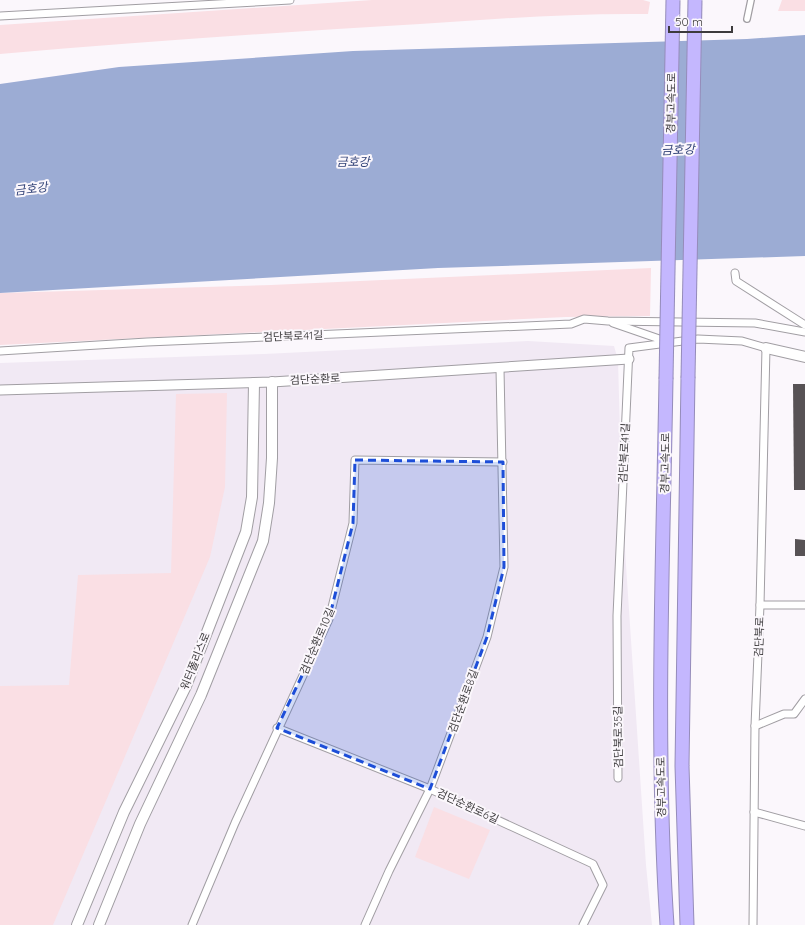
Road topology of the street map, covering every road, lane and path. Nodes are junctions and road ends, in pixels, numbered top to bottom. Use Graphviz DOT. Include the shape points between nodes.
graph roads {
  1 [pos="290,0"];
  2 [pos="672,0"];
  3 [pos="695,0"];
  4 [pos="751,0"];
  5 [pos="0,16"];
  6 [pos="747,19"];
  7 [pos="678,20"];
  8 [pos="735,273"];
  9 [pos="608,321"];
  10 [pos="805,326"];
  11 [pos="805,332"];
  12 [pos="670,343"];
  13 [pos="766,348"];
  14 [pos="0,351"];
  15 [pos="805,357"];
  16 [pos="629,359"];
  17 [pos="500,369"];
  18 [pos="272,382"];
  19 [pos="254,383"];
  20 [pos="0,390"];
  21 [pos="503,462"];
  22 [pos="760,605"];
  23 [pos="805,605"];
  24 [pos="617,696"];
  25 [pos="805,698"];
  26 [pos="755,726"];
  27 [pos="277,728"];
  28 [pos="618,778"];
  29 [pos="430,789"];
  30 [pos="754,812"];
  31 [pos="805,826"];
  32 [pos="78,925"];
  33 [pos="99,925"];
  34 [pos="192,925"];
  35 [pos="365,925"];
  36 [pos="583,925"];
  37 [pos="667,925"];
  38 [pos="687,925"];
  39 [pos="753,925"];
  1 -- 5 [label="street"];
  2 -- 7 [label="street" via="677,2"];
  2 -- 37 [label="highway, 경부고속도로, bridge" via="660,756"];
  3 -- 38 [label="highway, 경부고속도로, bridge" via="682,766"];
  4 -- 6 [label="street"];
  8 -- 10 [label="street" via="736,281"];
  9 -- 11 [label="street" via="756,323"];
  9 -- 12 [label="street"];
  9 -- 14 [label="street, 검단북로41길" via="584,319 571,324 147,342"];
  12 -- 13 [label="street" via="698,339 742,340"];
  12 -- 16 [label="street" via="629,348"];
  13 -- 15 [label="main road"];
  13 -- 22 [label="street, 검단북로"];
  16 -- 17 [label="street, 검단순환로"];
  16 -- 24 [label="street, 검단북로41길" via="617,616"];
  17 -- 18 [label="street, 검단순환로"];
  17 -- 21 [label="street, 검단순환로8길"];
  18 -- 19 [label="street, 검단순환로"];
  18 -- 33 [label="main road, 워터폴리스로" via="272,458 263,541 201,695 140,824"];
  19 -- 20 [label="street, 검단순환로"];
  19 -- 32 [label="main road, 워터폴리스로" via="252,498 246,532 186,686 124,812"];
  21 -- 27 [label="street, 검단순환로10길" via="355,460 353,523 329,619"];
  21 -- 29 [label="street, 검단순환로8길" via="504,567 487,637"];
  22 -- 23 [label="street"];
  22 -- 26 [label="street, 검단북로"];
  24 -- 28 [label="street, 검단북로35길"];
  25 -- 26 [label="street" via="794,714 784,714"];
  26 -- 30 [label="street, 검단북로"];
  27 -- 29 [label="street, 검단순환로6길"];
  27 -- 34 [label="street, 검단순환로10길"];
  29 -- 35 [label="street, 검단순환로8길"];
  29 -- 36 [label="street, 검단순환로6길" via="593,864 603,885"];
  30 -- 31 [label="street"];
  30 -- 39 [label="street, 검단북로"];
}
